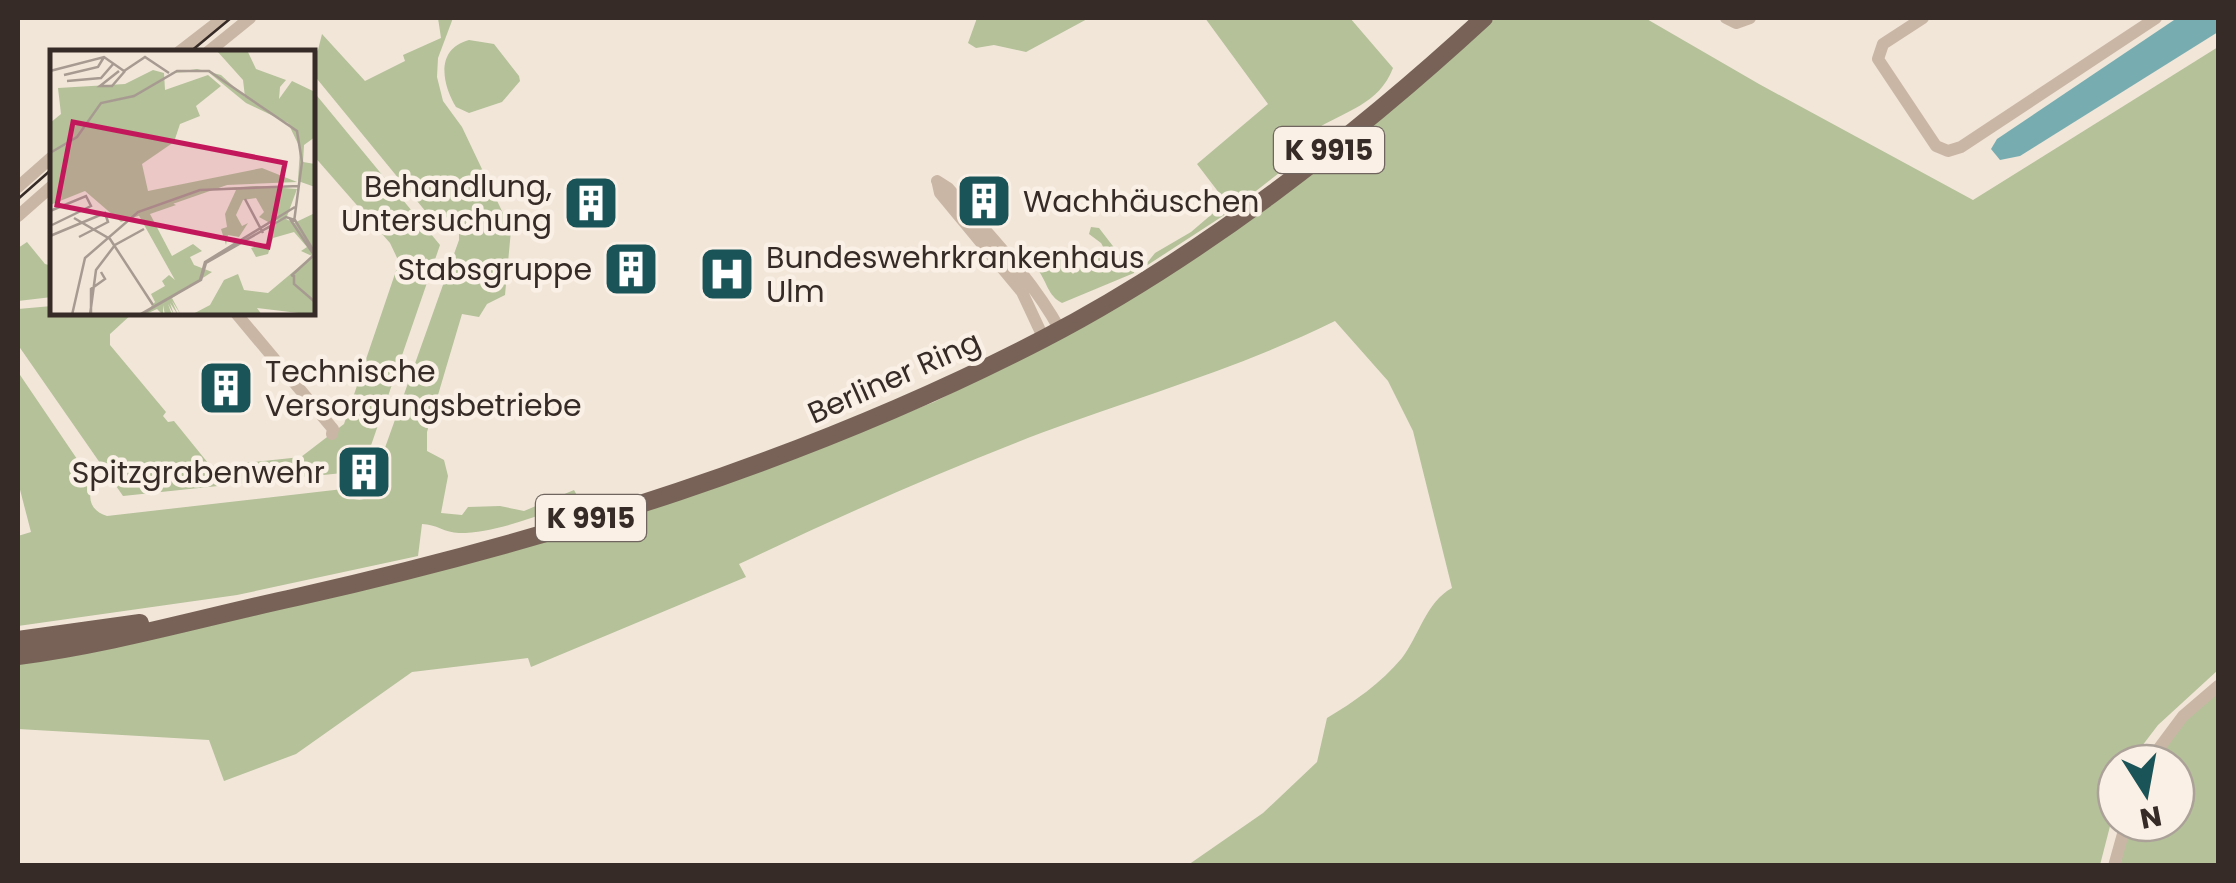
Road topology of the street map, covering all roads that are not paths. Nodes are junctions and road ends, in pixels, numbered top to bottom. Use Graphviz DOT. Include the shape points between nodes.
graph roads {
  1 [pos="223,18"];
  2 [pos="250,18"];
  3 [pos="1484,18"];
  4 [pos="1726,18"];
  5 [pos="1749,18"];
  6 [pos="1923,18"];
  7 [pos="2156,18"];
  8 [pos="182,50"];
  9 [pos="210,50"];
  10 [pos="50,159"];
  11 [pos="18,187"];
  12 [pos="50,188"];
  13 [pos="18,216"];
  14 [pos="1047,307"];
  15 [pos="1087,314"];
  16 [pos="238,315"];
  17 [pos="1052,334"];
  18 [pos="332,434"];
  19 [pos="240,610"];
  20 [pos="18,640"];
  21 [pos="18,656"];
  22 [pos="2218,686"];
  23 [pos="2163,743"];
  1 -- 8 [label="street"];
  2 -- 9 [label="street"];
  3 -- 15 [label="main road, Berliner Ring / K 9915" via="1316,159"];
  4 -- 5 [label="street"];
  6 -- 7 [label="street" via="1878,54 1912,112 1938,148 1948,151"];
  10 -- 11 [label="street"];
  12 -- 13 [label="street"];
  14 -- 15 [label="street"];
  14 -- 17 [label="street"];
  14 -- 17 [label="street" via="938,181 940,193"];
  15 -- 17 [label="main road, Berliner Ring / K 9915"];
  16 -- 18 [label="street"];
  17 -- 19 [label="main road, Berliner Ring / K 9915" via="813,444 690,487 397,573"];
  19 -- 20 [label="main road, Berliner Ring / K 9915"];
  19 -- 21 [label="main road, Berliner Ring / K 9915"];
  22 -- 23 [label="street"];
}
